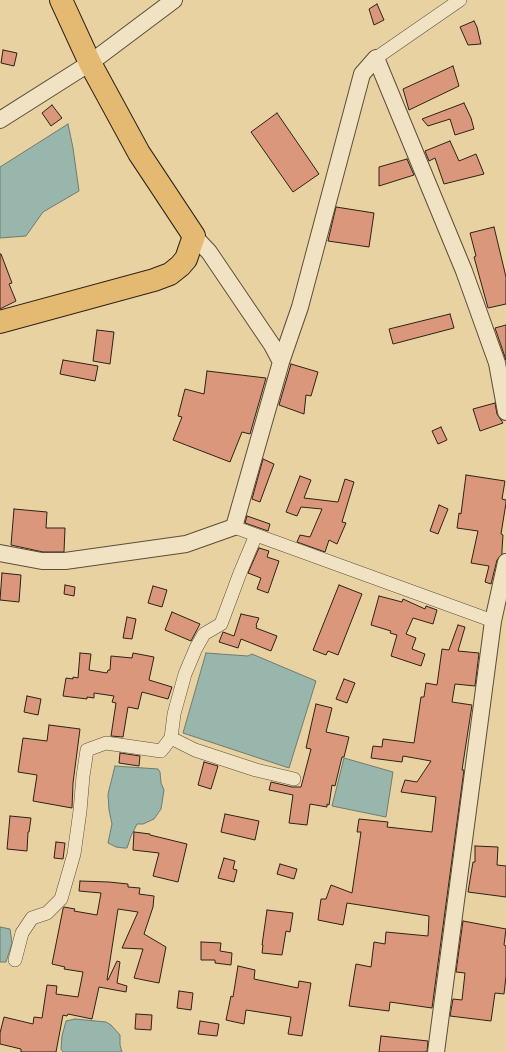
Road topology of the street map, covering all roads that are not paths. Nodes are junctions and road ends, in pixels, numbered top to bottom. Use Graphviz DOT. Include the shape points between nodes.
graph roads {
  1 [pos="61,0"];
  2 [pos="174,0"];
  3 [pos="460,0"];
  4 [pos="376,58"];
  5 [pos="90,63"];
  6 [pos="0,120"];
  7 [pos="194,236"];
  8 [pos="0,322"];
  9 [pos="281,362"];
  10 [pos="506,412"];
  11 [pos="234,527"];
  12 [pos="256,535"];
  13 [pos="0,553"];
  14 [pos="506,562"];
  15 [pos="493,621"];
  16 [pos="171,738"];
  17 [pos="294,779"];
  18 [pos="15,960"];
  19 [pos="438,1052"];
  1 -- 5 [label="highway"];
  2 -- 5 [label="street"];
  3 -- 4 [label="street"];
  4 -- 9 [label="street" via="362,74 300,307"];
  4 -- 10 [label="street" via="464,272 497,363"];
  5 -- 6 [label="street"];
  5 -- 7 [label="highway" via="139,153"];
  7 -- 8 [label="highway" via="186,259 170,274"];
  7 -- 9 [label="street" via="209,252"];
  9 -- 11 [label="street"];
  11 -- 12 [label="street"];
  11 -- 13 [label="street" via="186,544 65,561 42,561"];
  12 -- 15 [label="street"];
  12 -- 16 [label="street" via="221,624 204,634 185,674 174,714"];
  14 -- 15 [label="street"];
  15 -- 19 [label="street"];
  16 -- 17 [label="street" via="201,752"];
  16 -- 18 [label="street" via="161,751 106,743 87,750 74,854 61,899 47,913 32,918 22,933"];
}
